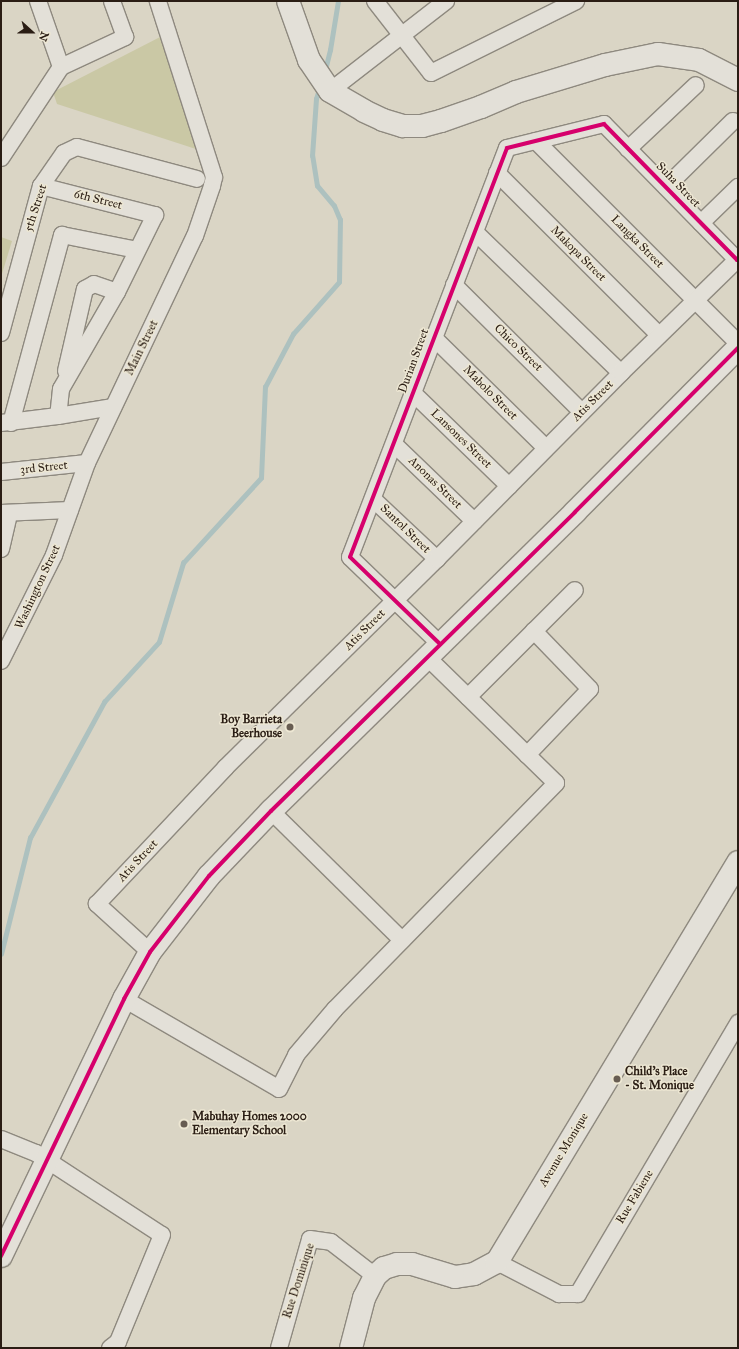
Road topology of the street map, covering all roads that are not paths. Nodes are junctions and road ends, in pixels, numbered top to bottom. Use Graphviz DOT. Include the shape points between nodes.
graph roads {
  1 [pos="38,1"];
  2 [pos="112,1"];
  3 [pos="158,1"];
  4 [pos="288,1"];
  5 [pos="375,1"];
  6 [pos="576,1"];
  7 [pos="444,2"];
  8 [pos="402,35"];
  9 [pos="61,67"];
  10 [pos="738,80"];
  11 [pos="696,85"];
  12 [pos="327,88"];
  13 [pos="733,121"];
  14 [pos="604,124"];
  15 [pos="536,141"];
  16 [pos="628,149"];
  17 [pos="1,158"];
  18 [pos="497,173"];
  19 [pos="197,179"];
  20 [pos="41,186"];
  21 [pos="666,187"];
  22 [pos="738,187"];
  23 [pos="701,223"];
  24 [pos="475,232"];
  25 [pos="137,250"];
  26 [pos="737,260"];
  27 [pos="454,285"];
  28 [pos="117,292"];
  29 [pos="695,300"];
  30 [pos="1,333"];
  31 [pos="659,335"];
  32 [pos="434,337"];
  33 [pos="738,343"];
  34 [pos="738,348"];
  35 [pos="621,373"];
  36 [pos="61,389"];
  37 [pos="413,393"];
  38 [pos="113,407"];
  39 [pos="582,412"];
  40 [pos="58,416"];
  41 [pos="6,423"];
  42 [pos="395,445"];
  43 [pos="546,448"];
  44 [pos="87,463"];
  45 [pos="1,472"];
  46 [pos="509,486"];
  47 [pos="373,499"];
  48 [pos="70,510"];
  49 [pos="5,513"];
  50 [pos="474,521"];
  51 [pos="1,549"];
  52 [pos="437,559"];
  53 [pos="575,590"];
  54 [pos="395,600"];
  55 [pos="534,631"];
  56 [pos="434,650"];
  57 [pos="1,661"];
  58 [pos="468,697"];
  59 [pos="527,755"];
  60 [pos="271,812"];
  61 [pos="738,862"];
  62 [pos="402,940"];
  63 [pos="150,952"];
  64 [pos="124,999"];
  65 [pos="738,1023"];
  66 [pos="1,1139"];
  67 [pos="47,1161"];
  68 [pos="1,1256"];
  69 [pos="497,1262"];
  70 [pos="375,1276"];
  71 [pos="110,1348"];
  72 [pos="279,1348"];
  73 [pos="351,1348"];
  1 -- 9 [label="street"];
  2 -- 9 [label="street" via="125,37"];
  3 -- 38 [label="street, Main Street" via="214,177 195,236"];
  4 -- 12 [label="street" via="309,60"];
  5 -- 8 [label="street"];
  6 -- 8 [label="street" via="431,73"];
  7 -- 8 [label="street"];
  8 -- 12 [label="street"];
  9 -- 17 [label="street"];
  10 -- 12 [label="street" via="699,60 658,54 605,65 516,92 481,107 422,126 403,126 383,120 347,103"];
  11 -- 16 [label="street"];
  13 -- 21 [label="street"];
  14 -- 15 [label="street, Durian Street"];
  14 -- 16 [label="street, Suha Street"];
  15 -- 18 [label="street, Durian Street" via="507,148"];
  15 -- 29 [label="street, Langka Street"];
  16 -- 21 [label="street, Suha Street"];
  18 -- 24 [label="street, Durian Street"];
  18 -- 31 [label="street, Makopa Street"];
  19 -- 20 [label="street, 5th Street" via="77,146 64,153"];
  20 -- 25 [label="street, 6th Street" via="155,215"];
  20 -- 30 [label="street, 5th Street"];
  21 -- 23 [label="street, Suha Street"];
  22 -- 23 [label="street"];
  23 -- 26 [label="street, Suha Street"];
  24 -- 27 [label="street, Durian Street"];
  24 -- 35 [label="street"];
  25 -- 28 [label="street"];
  25 -- 41 [label="street" via="62,235"];
  26 -- 29 [label="street, Atis Street"];
  27 -- 32 [label="street, Durian Street"];
  27 -- 39 [label="street, Chico Street"];
  28 -- 36 [label="street"];
  28 -- 36 [label="street" via="94,284 85,289"];
  29 -- 31 [label="street, Atis Street"];
  29 -- 33 [label="street, Langka Street"];
  31 -- 35 [label="street, Atis Street"];
  32 -- 37 [label="street, Durian Street"];
  32 -- 43 [label="street, Mabolo Street"];
  34 -- 56 [label="street"];
  35 -- 39 [label="street, Atis Street"];
  36 -- 40 [label="street"];
  37 -- 42 [label="street, Durian Street"];
  37 -- 46 [label="street, Lansones Street"];
  38 -- 40 [label="street"];
  38 -- 44 [label="street, Main Street"];
  39 -- 43 [label="street, Atis Street"];
  40 -- 41 [label="street"];
  42 -- 47 [label="street, Durian Street"];
  42 -- 50 [label="street, Anonas Street"];
  43 -- 46 [label="street, Atis Street"];
  44 -- 45 [label="street, 3rd Street"];
  44 -- 48 [label="street, Main Street"];
  46 -- 50 [label="street, Atis Street"];
  47 -- 52 [label="street, Santol Street"];
  47 -- 54 [label="street, Durian Street" via="350,557"];
  48 -- 49 [label="street"];
  48 -- 57 [label="street, Washington Street" via="54,555"];
  49 -- 51 [label="street"];
  50 -- 52 [label="street, Atis Street"];
  52 -- 54 [label="street, Atis Street"];
  53 -- 55 [label="street"];
  54 -- 56 [label="street, Durian Street"];
  54 -- 63 [label="street, Atis Street" via="226,767 97,904"];
  55 -- 58 [label="street"];
  55 -- 59 [label="street" via="590,689"];
  56 -- 58 [label="street, Durian Street"];
  56 -- 60 [label="street"];
  58 -- 59 [label="street, Durian Street"];
  59 -- 62 [label="street, Durian Street" via="556,784"];
  60 -- 62 [label="street"];
  60 -- 63 [label="street" via="209,876"];
  61 -- 69 [label="street, Avenue Monique"];
  62 -- 64 [label="street" via="335,1009 301,1049 279,1089"];
  63 -- 64 [label="street"];
  64 -- 67 [label="street"];
  65 -- 69 [label="street, Rue Fabiene" via="578,1294 560,1294"];
  66 -- 67 [label="street" via="36,1153"];
  67 -- 68 [label="street"];
  67 -- 71 [label="street" via="162,1235 118,1342"];
  69 -- 70 [label="street" via="474,1274 454,1277 412,1264 397,1264 384,1268"];
  70 -- 72 [label="street, Rue Dominique" via="331,1242 310,1239"];
  70 -- 73 [label="street" via="364,1298"];
}
